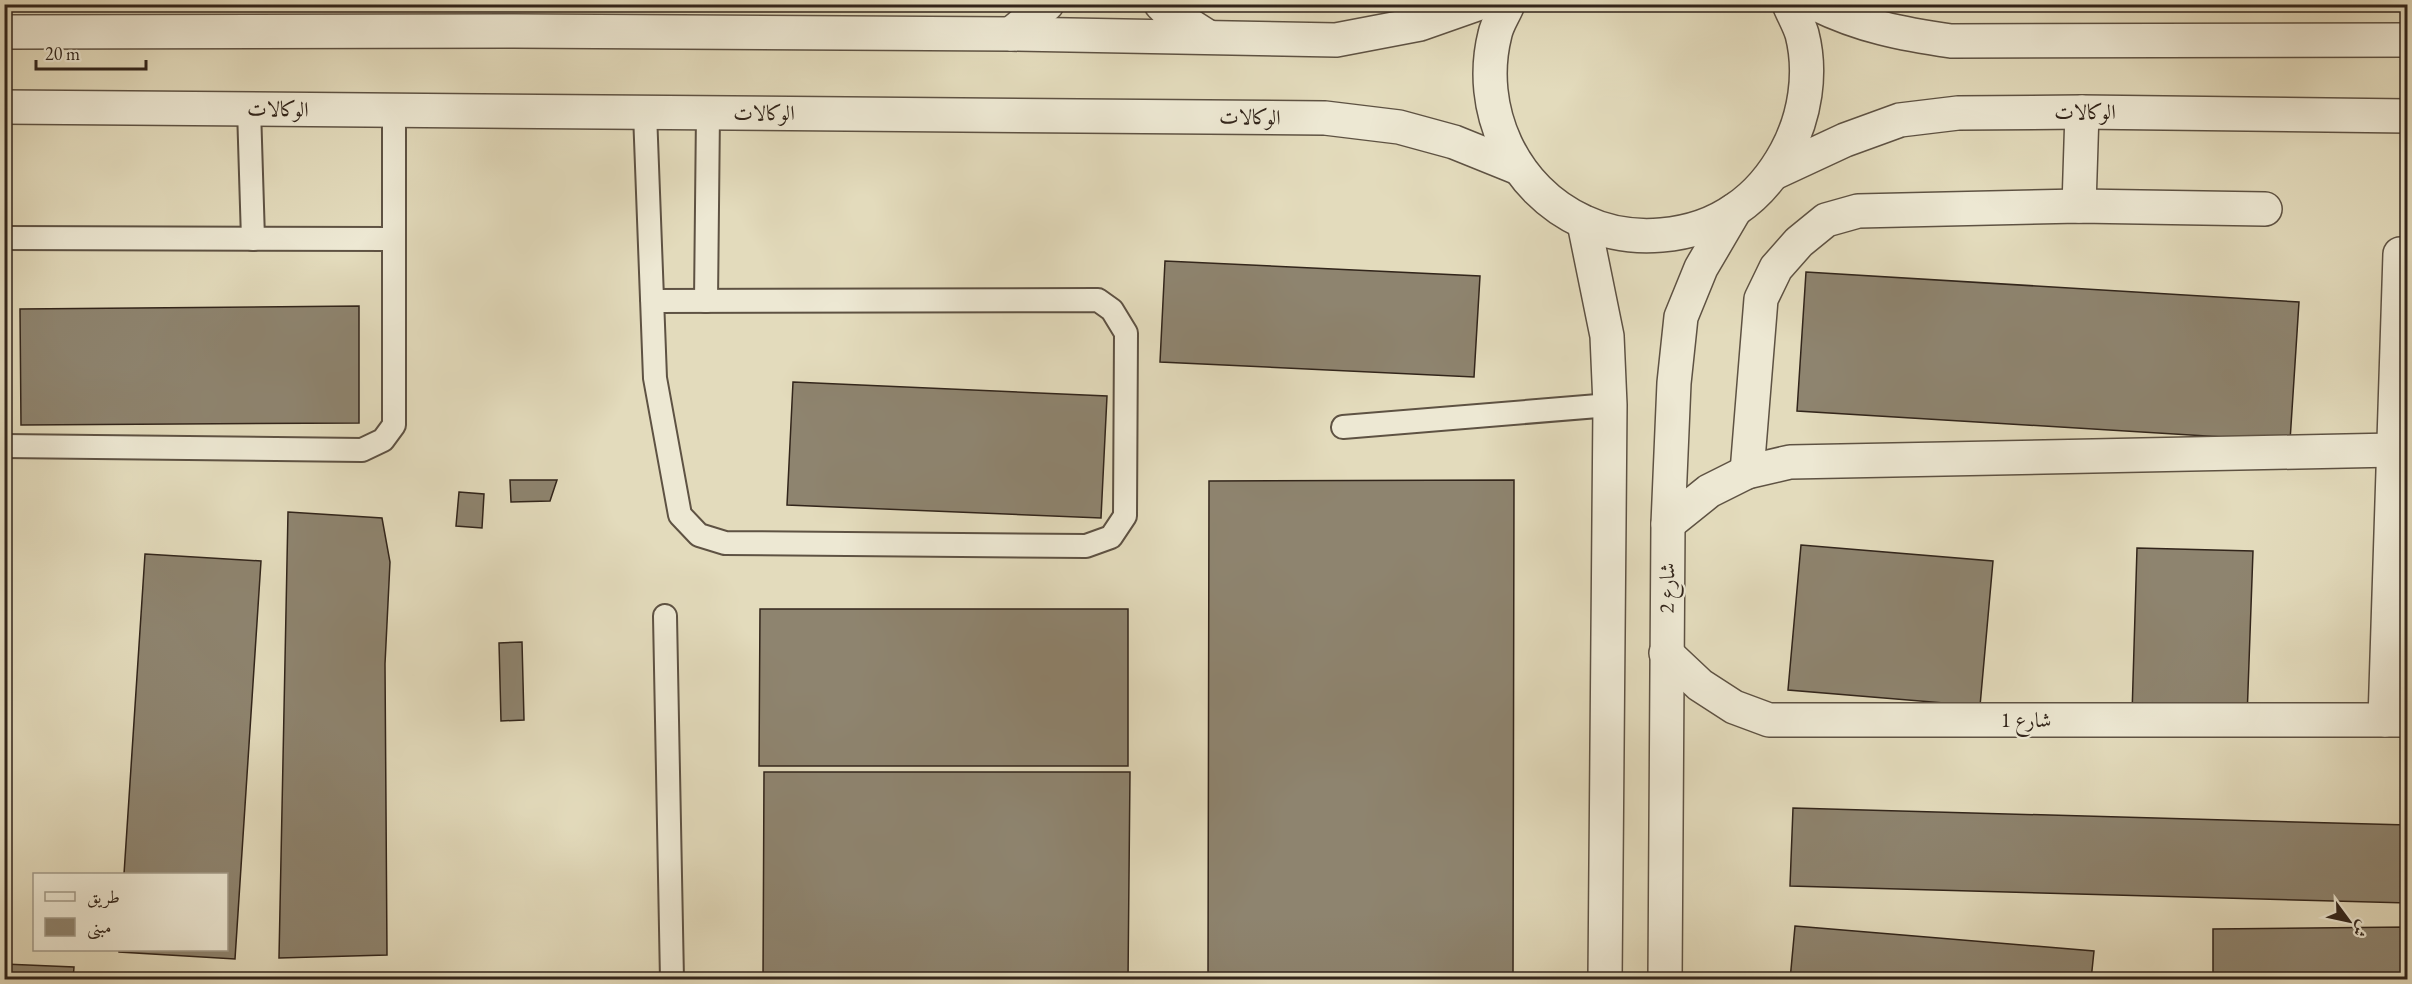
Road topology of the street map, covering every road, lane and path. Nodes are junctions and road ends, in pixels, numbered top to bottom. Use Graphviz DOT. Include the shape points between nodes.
graph roads {
  1 [pos="356,4"];
  2 [pos="480,4"];
  3 [pos="1047,4"];
  4 [pos="1161,4"];
  5 [pos="1477,4"];
  6 [pos="1508,4"];
  7 [pos="1789,4"];
  8 [pos="1816,4"];
  9 [pos="315,30"];
  10 [pos="514,31"];
  11 [pos="4,32"];
  12 [pos="1011,34"];
  13 [pos="1208,37"];
  14 [pos="2408,40"];
  15 [pos="4,107"];
  16 [pos="249,109"];
  17 [pos="394,110"];
  18 [pos="645,112"];
  19 [pos="2082,112"];
  20 [pos="708,113"];
  21 [pos="2408,116"];
  22 [pos="1516,167"];
  23 [pos="1774,173"];
  24 [pos="2079,206"];
  25 [pos="2265,209"];
  26 [pos="1736,210"];
  27 [pos="1584,223"];
  28 [pos="4,238"];
  29 [pos="252,239"];
  30 [pos="394,239"];
  31 [pos="2400,254"];
  32 [pos="652,301"];
  33 [pos="706,301"];
  34 [pos="1610,405"];
  35 [pos="1343,428"];
  36 [pos="4,446"];
  37 [pos="2394,450"];
  38 [pos="1747,472"];
  39 [pos="1668,524"];
  40 [pos="665,616"];
  41 [pos="1666,653"];
  42 [pos="2396,720"];
  43 [pos="672,980"];
  44 [pos="1605,980"];
  45 [pos="1665,980"];
  1 -- 9 [label="street"];
  2 -- 10 [label="street"];
  3 -- 12 [label="street"];
  4 -- 13 [label="street"];
  5 -- 13 [label="street" via="1420,24 1336,40"];
  6 -- 22 [label="street" via="1495,33 1489,79 1496,125"];
  7 -- 23 [label="street" via="1802,34 1807,82 1798,130"];
  8 -- 14 [label="street" via="1892,32 1951,41"];
  9 -- 10 [label="street"];
  9 -- 11 [label="street"];
  10 -- 12 [label="street"];
  12 -- 13 [label="street"];
  15 -- 16 [label="street, الوكالات"];
  16 -- 17 [label="street, الوكالات"];
  16 -- 29 [label="lane"];
  17 -- 18 [label="street, الوكالات"];
  17 -- 30 [label="lane"];
  18 -- 20 [label="street, الوكالات"];
  18 -- 32 [label="lane"];
  19 -- 21 [label="street, الوكالات"];
  19 -- 23 [label="street, الوكالات" via="1958,113 1900,120"];
  19 -- 24 [label="street"];
  20 -- 22 [label="street, الوكالات" via="1325,118 1399,127 1454,142"];
  20 -- 33 [label="lane"];
  22 -- 27 [label="street" via="1546,199"];
  23 -- 26 [label="street"];
  24 -- 25 [label="street"];
  24 -- 38 [label="street" via="1858,211 1826,220 1776,268 1761,298"];
  26 -- 27 [label="street" via="1700,227 1661,236 1621,234"];
  26 -- 39 [label="street, شارع 2" via="1701,268 1681,317"];
  27 -- 34 [label="street" via="1607,336"];
  28 -- 29 [label="lane"];
  29 -- 30 [label="lane"];
  30 -- 36 [label="lane" via="394,425 383,440 362,450"];
  31 -- 37 [label="street"];
  32 -- 33 [label="lane"];
  32 -- 33 [label="lane" via="655,378 680,515 699,535 725,543 1086,546 1111,537 1125,516 1126,333 1112,310 1098,300"];
  34 -- 35 [label="lane"];
  34 -- 44 [label="street"];
  37 -- 38 [label="street" via="1790,462"];
  37 -- 42 [label="street"];
  38 -- 39 [label="street" via="1709,492"];
  39 -- 41 [label="street, شارع 2"];
  40 -- 43 [label="lane"];
  41 -- 42 [label="street, شارع 1" via="1700,686 1734,708 1769,720"];
  41 -- 45 [label="street, شارع 2"];
}
